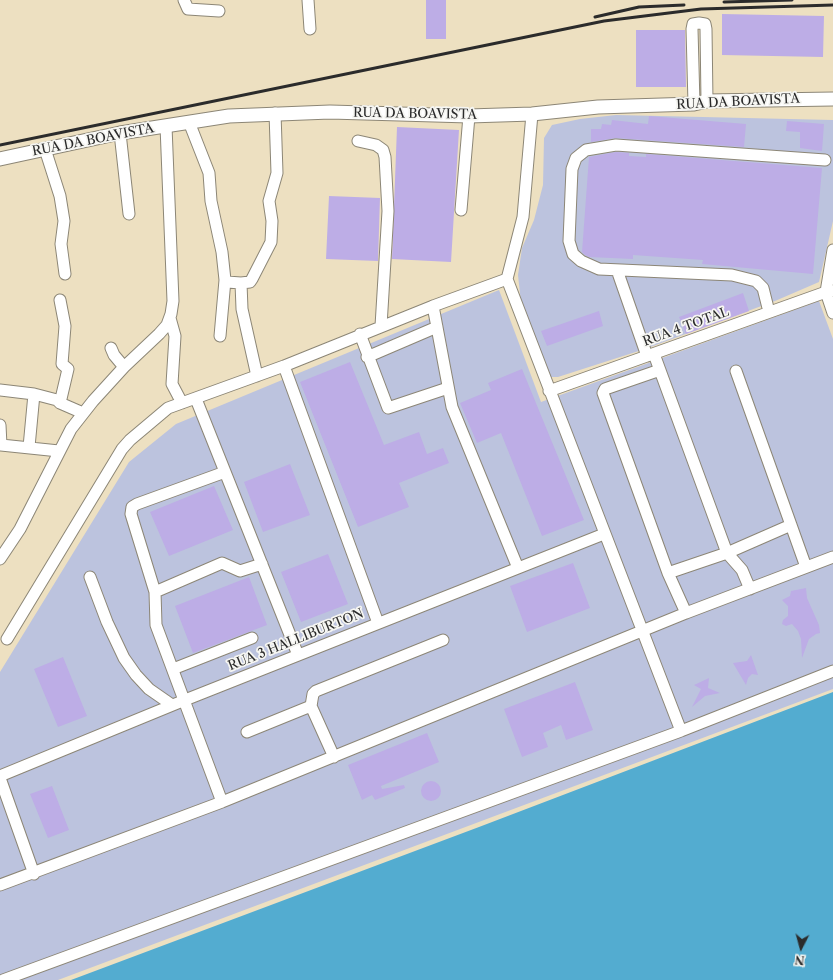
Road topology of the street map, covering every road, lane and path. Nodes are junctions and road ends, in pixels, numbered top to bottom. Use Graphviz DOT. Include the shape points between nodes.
graph roads {
  1 [pos="184,0"];
  2 [pos="308,0"];
  3 [pos="219,11"];
  4 [pos="310,29"];
  5 [pos="833,99"];
  6 [pos="701,103"];
  7 [pos="275,113"];
  8 [pos="532,114"];
  9 [pos="469,116"];
  10 [pos="189,122"];
  11 [pos="166,126"];
  12 [pos="120,133"];
  13 [pos="358,141"];
  14 [pos="45,149"];
  15 [pos="0,159"];
  16 [pos="825,160"];
  17 [pos="461,210"];
  18 [pos="130,214"];
  19 [pos="833,250"];
  20 [pos="617,270"];
  21 [pos="65,274"];
  22 [pos="507,279"];
  23 [pos="224,280"];
  24 [pos="241,283"];
  25 [pos="829,292"];
  26 [pos="60,300"];
  27 [pos="433,306"];
  28 [pos="769,312"];
  29 [pos="833,313"];
  30 [pos="170,318"];
  31 [pos="381,326"];
  32 [pos="437,327"];
  33 [pos="360,334"];
  34 [pos="220,336"];
  35 [pos="111,348"];
  36 [pos="651,355"];
  37 [pos="367,357"];
  38 [pos="284,366"];
  39 [pos="124,367"];
  40 [pos="660,370"];
  41 [pos="736,372"];
  42 [pos="257,376"];
  43 [pos="448,388"];
  44 [pos="0,390"];
  45 [pos="549,392"];
  46 [pos="34,394"];
  47 [pos="196,399"];
  48 [pos="60,403"];
  49 [pos="182,403"];
  50 [pos="83,413"];
  51 [pos="0,425"];
  52 [pos="29,446"];
  53 [pos="59,451"];
  54 [pos="225,472"];
  55 [pos="791,525"];
  56 [pos="604,534"];
  57 [pos="727,553"];
  58 [pos="833,557"];
  59 [pos="0,559"];
  60 [pos="262,564"];
  61 [pos="518,568"];
  62 [pos="806,568"];
  63 [pos="668,574"];
  64 [pos="90,577"];
  65 [pos="750,589"];
  66 [pos="155,592"];
  67 [pos="686,613"];
  68 [pos="378,623"];
  69 [pos="644,631"];
  70 [pos="252,638"];
  71 [pos="7,639"];
  72 [pos="442,640"];
  73 [pos="298,655"];
  74 [pos="173,669"];
  75 [pos="833,671"];
  76 [pos="185,700"];
  77 [pos="172,705"];
  78 [pos="311,706"];
  79 [pos="681,731"];
  80 [pos="247,732"];
  81 [pos="334,757"];
  82 [pos="0,777"];
  83 [pos="222,802"];
  84 [pos="34,874"];
  85 [pos="0,885"];
  86 [pos="3,980"];
  1 -- 3 [label="street" via="188,9"];
  2 -- 4 [label="street"];
  5 -- 6 [label="main road, RUA DA BOAVISTA"];
  6 -- 6 [label="street" via="706,29 705,24 699,23 692,24 692,29"];
  6 -- 8 [label="main road, RUA DA BOAVISTA" via="598,107"];
  7 -- 9 [label="main road, RUA DA BOAVISTA"];
  7 -- 10 [label="main road, RUA DA BOAVISTA"];
  7 -- 24 [label="street" via="277,173 269,201 272,221 271,242 250,282"];
  8 -- 9 [label="main road, RUA DA BOAVISTA"];
  8 -- 22 [label="street" via="523,217"];
  9 -- 17 [label="street"];
  10 -- 11 [label="main road, RUA DA BOAVISTA"];
  10 -- 23 [label="street" via="209,173"];
  11 -- 12 [label="main road, RUA DA BOAVISTA"];
  11 -- 30 [label="street" via="173,301"];
  12 -- 14 [label="main road, RUA DA BOAVISTA"];
  12 -- 18 [label="street"];
  13 -- 31 [label="street" via="376,145 383,150 385,157 388,211"];
  14 -- 15 [label="main road, RUA DA BOAVISTA"];
  14 -- 21 [label="street" via="60,196 64,221 61,244"];
  16 -- 20 [label="street" via="616,145 586,150 576,158 572,169 570,241 573,254 581,261 599,269"];
  19 -- 25 [label="street"];
  20 -- 28 [label="street" via="732,275 756,281 763,288"];
  20 -- 36 [label="street"];
  22 -- 27 [label="street"];
  22 -- 45 [label="street"];
  23 -- 24 [label="street"];
  23 -- 34 [label="street"];
  24 -- 42 [label="street" via="242,309"];
  25 -- 28 [label="street, RUA 4 TOTAL"];
  25 -- 29 [label="street"];
  26 -- 48 [label="street" via="65,326 62,364 68,369"];
  27 -- 31 [label="street"];
  27 -- 32 [label="street"];
  28 -- 36 [label="street, RUA 4 TOTAL"];
  30 -- 39 [label="street" via="159,334"];
  30 -- 49 [label="street" via="176,336 172,384"];
  31 -- 33 [label="street"];
  32 -- 37 [label="street"];
  32 -- 43 [label="street"];
  33 -- 37 [label="street"];
  33 -- 38 [label="street"];
  35 -- 39 [label="street"];
  36 -- 40 [label="street"];
  36 -- 45 [label="street, RUA 4 TOTAL"];
  37 -- 43 [label="street" via="388,408"];
  38 -- 42 [label="street"];
  38 -- 68 [label="street"];
  39 -- 50 [label="street"];
  40 -- 57 [label="street"];
  40 -- 63 [label="street" via="605,389 603,393"];
  41 -- 55 [label="street"];
  42 -- 47 [label="street"];
  43 -- 61 [label="street" via="452,407"];
  44 -- 46 [label="street"];
  45 -- 56 [label="street"];
  46 -- 48 [label="street"];
  46 -- 52 [label="street"];
  47 -- 49 [label="street"];
  47 -- 54 [label="street"];
  48 -- 50 [label="street"];
  49 -- 71 [label="street" via="168,408 122,449"];
  50 -- 53 [label="street"];
  51 -- 52 [label="street" via="0,444"];
  52 -- 53 [label="street"];
  53 -- 59 [label="street" via="20,529"];
  54 -- 60 [label="street"];
  54 -- 66 [label="street" via="132,507 131,514"];
  55 -- 57 [label="street"];
  55 -- 62 [label="street"];
  56 -- 61 [label="street, RUA 3 HALLIBURTON"];
  56 -- 69 [label="street"];
  57 -- 63 [label="street"];
  57 -- 65 [label="street" via="742,570"];
  58 -- 62 [label="street"];
  60 -- 66 [label="street" via="240,571 222,563"];
  60 -- 73 [label="street"];
  61 -- 68 [label="street, RUA 3 HALLIBURTON"];
  62 -- 65 [label="street"];
  63 -- 67 [label="street"];
  64 -- 77 [label="street" via="124,658 149,689"];
  65 -- 67 [label="street"];
  66 -- 74 [label="street" via="156,625"];
  67 -- 69 [label="street"];
  68 -- 73 [label="street, RUA 3 HALLIBURTON"];
  69 -- 79 [label="street"];
  69 -- 81 [label="street"];
  70 -- 74 [label="street"];
  72 -- 78 [label="street" via="316,691"];
  73 -- 76 [label="street, RUA 3 HALLIBURTON"];
  74 -- 76 [label="street"];
  75 -- 79 [label="street"];
  76 -- 77 [label="street, RUA 3 HALLIBURTON"];
  76 -- 83 [label="street"];
  77 -- 82 [label="street, RUA 3 HALLIBURTON"];
  78 -- 80 [label="street"];
  78 -- 81 [label="street"];
  79 -- 86 [label="street"];
  81 -- 83 [label="street"];
  82 -- 84 [label="street"];
  83 -- 84 [label="street"];
  84 -- 85 [label="street"];
}
